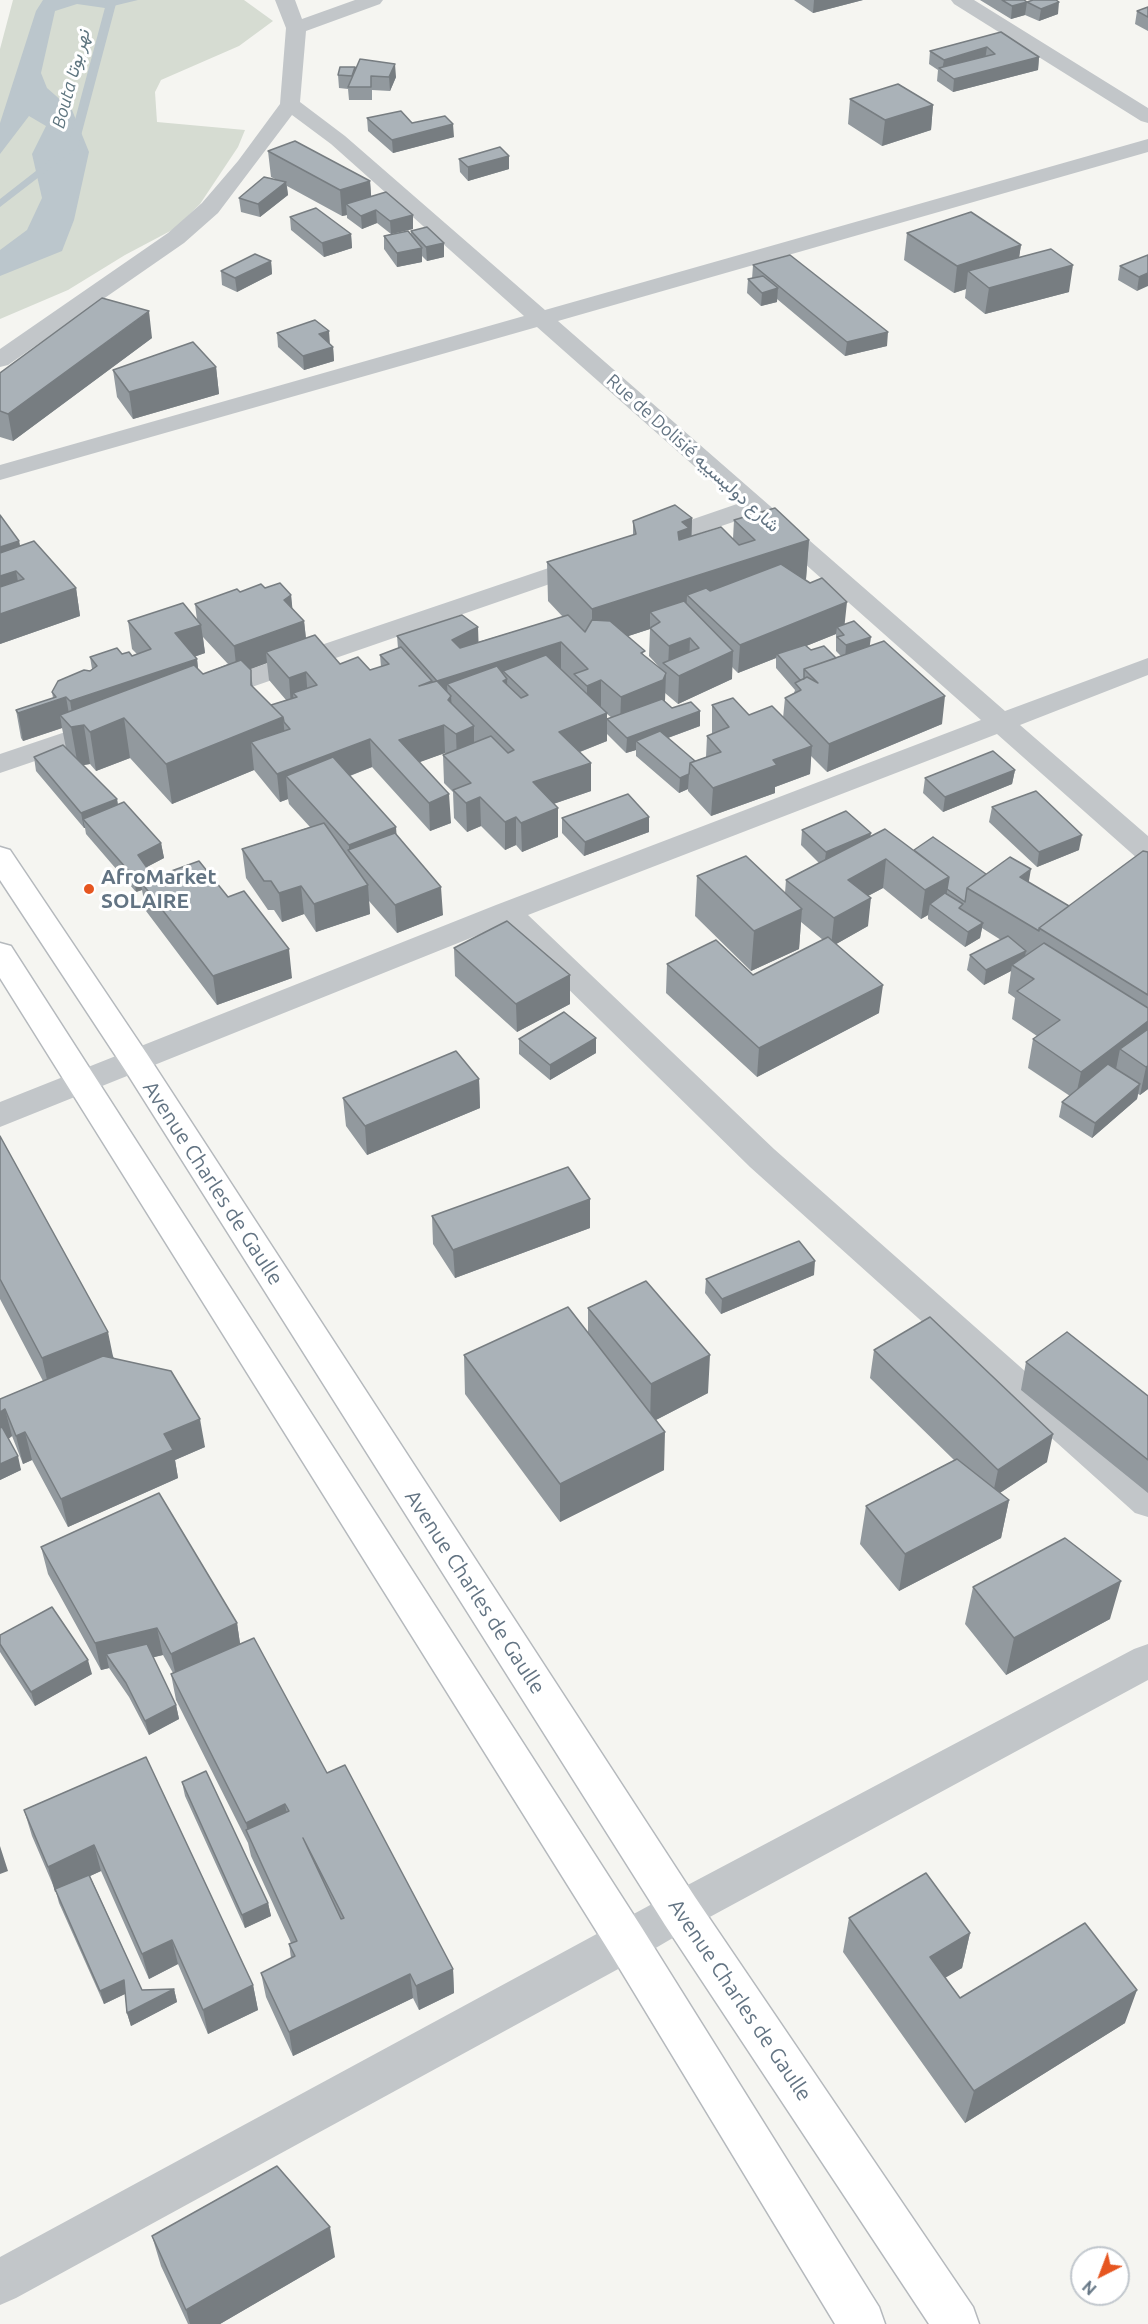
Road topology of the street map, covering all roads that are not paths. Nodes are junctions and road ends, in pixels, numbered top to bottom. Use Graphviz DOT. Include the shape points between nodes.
graph roads {
  1 [pos="285,0"];
  2 [pos="373,0"];
  3 [pos="961,0"];
  4 [pos="296,28"];
  5 [pos="290,104"];
  6 [pos="1148,117"];
  7 [pos="1148,145"];
  8 [pos="542,318"];
  9 [pos="0,360"];
  10 [pos="0,473"];
  11 [pos="753,507"];
  12 [pos="1148,666"];
  13 [pos="183,701"];
  14 [pos="128,720"];
  15 [pos="1002,723"];
  16 [pos="0,764"];
  17 [pos="1148,852"];
  18 [pos="0,856"];
  19 [pos="507,912"];
  20 [pos="0,953"];
  21 [pos="136,1062"];
  22 [pos="81,1084"];
  23 [pos="0,1115"];
  24 [pos="1148,1502"];
  25 [pos="1148,1661"];
  26 [pos="680,1911"];
  27 [pos="627,1942"];
  28 [pos="0,2282"];
  29 [pos="862,2324"];
  30 [pos="956,2324"];
  1 -- 4 [label="street"];
  2 -- 4 [label="street"];
  3 -- 6 [label="street"];
  4 -- 5 [label="street"];
  5 -- 8 [label="street, Rue de Dolisié شارع دوليسييه" via="338,140"];
  5 -- 9 [label="street" via="210,208 176,238"];
  7 -- 8 [label="street"];
  8 -- 10 [label="street"];
  8 -- 11 [label="street, Rue de Dolisié شارع دوليسييه"];
  11 -- 13 [label="street"];
  11 -- 15 [label="street, Rue de Dolisié شارع دوليسييه"];
  12 -- 15 [label="street"];
  14 -- 16 [label="street"];
  15 -- 17 [label="street, Rue de Dolisié شارع دوليسييه"];
  15 -- 19 [label="street"];
  18 -- 21 [label="main road, Avenue Charles de Gaulle"];
  19 -- 21 [label="street"];
  19 -- 24 [label="street" via="762,1158"];
  20 -- 22 [label="main road"];
  21 -- 22 [label="street"];
  21 -- 26 [label="main road, Avenue Charles de Gaulle"];
  22 -- 23 [label="street"];
  22 -- 27 [label="main road"];
  25 -- 26 [label="street"];
  26 -- 27 [label="street"];
  26 -- 30 [label="main road, Avenue Charles de Gaulle"];
  27 -- 28 [label="street"];
  27 -- 29 [label="main road"];
}
